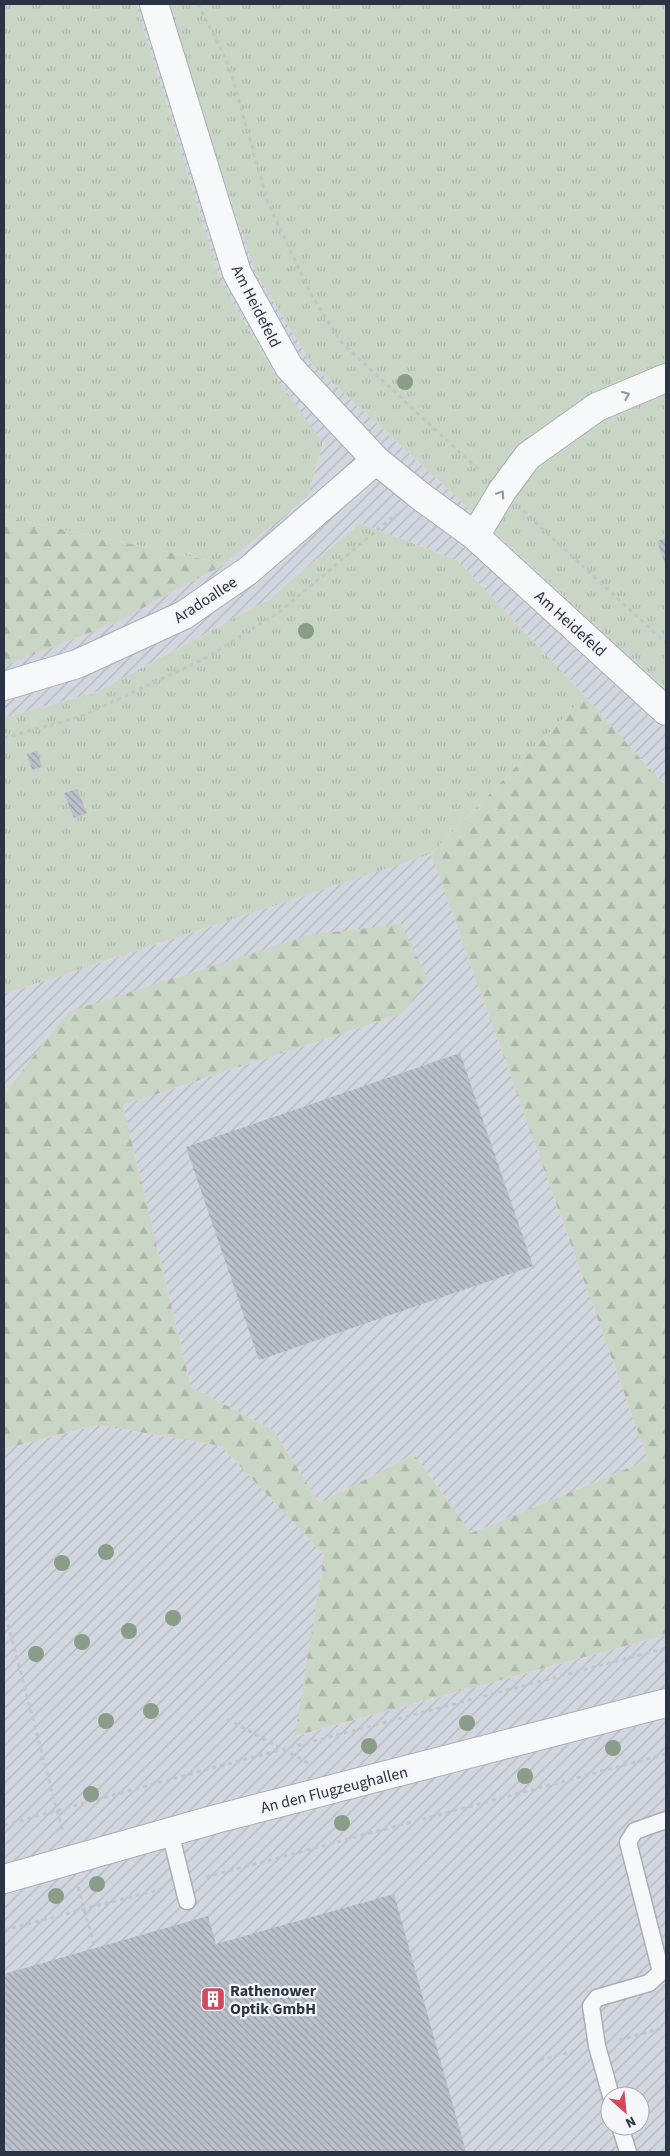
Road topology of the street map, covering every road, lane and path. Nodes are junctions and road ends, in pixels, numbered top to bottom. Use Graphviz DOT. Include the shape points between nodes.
graph roads {
  1 [pos="154,4"];
  2 [pos="198,4"];
  3 [pos="666,378"];
  4 [pos="376,460"];
  5 [pos="502,491"];
  6 [pos="419,495"];
  7 [pos="475,536"];
  8 [pos="666,643"];
  9 [pos="4,686"];
  10 [pos="666,711"];
  11 [pos="4,738"];
  12 [pos="4,1609"];
  13 [pos="666,1648"];
  14 [pos="666,1704"];
  15 [pos="227,1719"];
  16 [pos="282,1750"];
  17 [pos="666,1754"];
  18 [pos="350,1785"];
  19 [pos="57,1810"];
  20 [pos="666,1820"];
  21 [pos="4,1825"];
  22 [pos="170,1832"];
  23 [pos="70,1860"];
  24 [pos="4,1879"];
  25 [pos="182,1883"];
  26 [pos="187,1901"];
  27 [pos="84,1909"];
  28 [pos="4,1930"];
  29 [pos="95,1948"];
  30 [pos="608,2086"];
  31 [pos="623,2136"];
  32 [pos="628,2152"];
  1 -- 4 [label="street, Am Heidefeld" via="237,273 289,367"];
  2 -- 5 [label="path" via="229,65 268,203 311,294 341,342"];
  5 -- 3 [label="street, one-way" via="528,456 597,407"];
  4 -- 6 [label="street, Am Heidefeld"];
  4 -- 9 [label="street, Aradoallee" via="249,570 184,615 77,664"];
  7 -- 5 [label="street, one-way"];
  5 -- 8 [label="path"];
  6 -- 7 [label="street, Am Heidefeld"];
  6 -- 11 [label="path" via="282,610 204,659 82,716"];
  7 -- 10 [label="street, Am Heidefeld"];
  12 -- 19 [label="path"];
  13 -- 16 [label="path"];
  14 -- 18 [label="street, An den Flugzeughallen"];
  15 -- 16 [label="path"];
  16 -- 18 [label="path"];
  16 -- 19 [label="path"];
  17 -- 25 [label="path"];
  18 -- 22 [label="street, An den Flugzeughallen"];
  19 -- 21 [label="path"];
  19 -- 23 [label="path"];
  20 -- 30 [label="lane" via="635,1831 628,1842 661,1972 649,1983 597,1998 591,2006 597,2046"];
  22 -- 23 [label="street, An den Flugzeughallen"];
  22 -- 25 [label="lane"];
  23 -- 24 [label="street, An den Flugzeughallen"];
  23 -- 27 [label="path"];
  25 -- 26 [label="lane"];
  25 -- 27 [label="path"];
  27 -- 28 [label="path"];
  27 -- 29 [label="path"];
  31 -- 32 [label="lane"];
}
